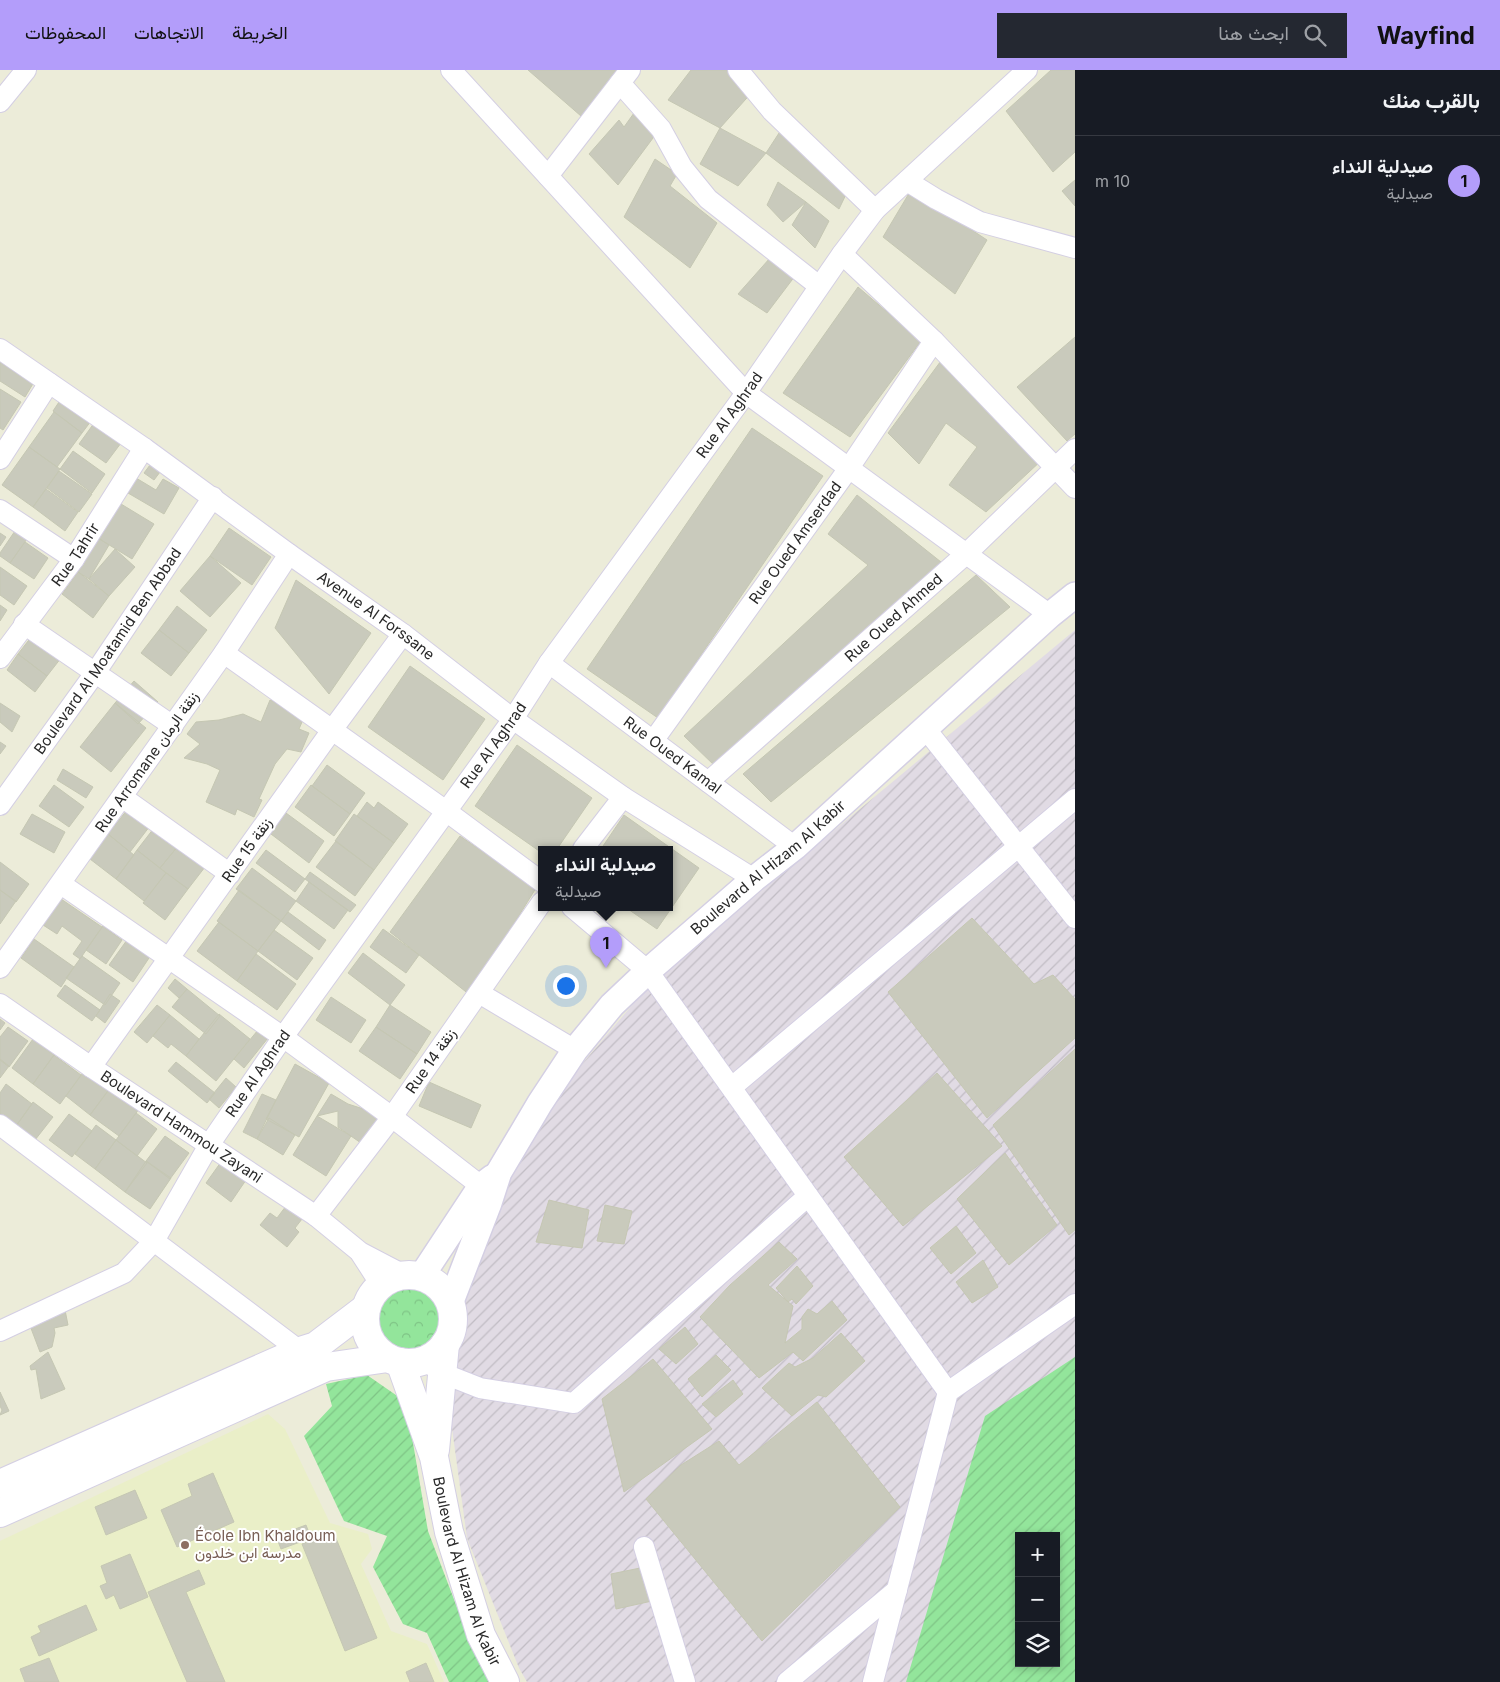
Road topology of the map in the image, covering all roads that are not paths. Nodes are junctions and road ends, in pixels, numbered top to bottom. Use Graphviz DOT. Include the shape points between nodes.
graph roads {
  1 [pos="451,70"];
  2 [pos="738,70"];
  3 [pos="1026,70"];
  4 [pos="17,73"];
  5 [pos="625,76"];
  6 [pos="470,78"];
  7 [pos="0,102"];
  8 [pos="548,176"];
  9 [pos="907,181"];
  10 [pos="875,210"];
  11 [pos="1075,248"];
  12 [pos="842,254"];
  13 [pos="820,286"];
  14 [pos="934,341"];
  15 [pos="0,349"];
  16 [pos="48,383"];
  17 [pos="746,393"];
  18 [pos="144,448"];
  19 [pos="1075,449"];
  20 [pos="0,459"];
  21 [pos="1055,467"];
  22 [pos="849,468"];
  23 [pos="1075,488"];
  24 [pos="213,497"];
  25 [pos="0,510"];
  26 [pos="289,554"];
  27 [pos="966,554"];
  28 [pos="74,560"];
  29 [pos="1075,595"];
  30 [pos="1050,615"];
  31 [pos="24,624"];
  32 [pos="403,634"];
  33 [pos="224,653"];
  34 [pos="0,658"];
  35 [pos="550,663"];
  36 [pos="94,673"];
  37 [pos="513,719"];
  38 [pos="173,726"];
  39 [pos="925,728"];
  40 [pos="332,730"];
  41 [pos="654,741"];
  42 [pos="708,782"];
  43 [pos="122,796"];
  44 [pos="623,797"];
  45 [pos="1075,799"];
  46 [pos="0,805"];
  47 [pos="446,810"];
  48 [pos="585,846"];
  49 [pos="795,846"];
  50 [pos="1019,846"];
  51 [pos="230,874"];
  52 [pos="538,879"];
  53 [pos="754,879"];
  54 [pos="61,884"];
  55 [pos="538,908"];
  56 [pos="577,911"];
  57 [pos="1075,918"];
  58 [pos="169,958"];
  59 [pos="0,968"];
  60 [pos="648,971"];
  61 [pos="479,993"];
  62 [pos="0,1004"];
  63 [pos="282,1037"];
  64 [pos="575,1050"];
  65 [pos="91,1067"];
  66 [pos="732,1087"];
  67 [pos="392,1117"];
  68 [pos="0,1125"];
  69 [pos="209,1145"];
  70 [pos="490,1187"];
  71 [pos="808,1196"];
  72 [pos="316,1216"];
  73 [pos="154,1241"];
  74 [pos="402,1279"];
  75 [pos="450,1304"];
  76 [pos="1075,1304"];
  77 [pos="366,1308"];
  78 [pos="0,1331"];
  79 [pos="300,1351"];
  80 [pos="420,1359"];
  81 [pos="948,1392"];
  82 [pos="434,1457"];
  83 [pos="0,1484"];
  84 [pos="0,1513"];
  85 [pos="644,1547"];
  86 [pos="897,1590"];
  87 [pos="505,1682"];
  88 [pos="685,1682"];
  89 [pos="787,1682"];
  90 [pos="873,1682"];
  1 -- 6 [label="street"];
  2 -- 10 [label="street" via="772,111"];
  3 -- 9 [label="street, Rue Al Aghrad"];
  4 -- 7 [label="street"];
  5 -- 8 [label="street"];
  5 -- 13 [label="street" via="682,167 708,199"];
  6 -- 8 [label="street"];
  8 -- 17 [label="street"];
  9 -- 10 [label="street, Rue Al Aghrad"];
  9 -- 11 [label="street" via="980,222"];
  10 -- 12 [label="street, Rue Al Aghrad"];
  12 -- 13 [label="street, Rue Al Aghrad"];
  12 -- 14 [label="street"];
  13 -- 17 [label="street, Rue Al Aghrad"];
  14 -- 21 [label="street"];
  14 -- 22 [label="street, Rue Oued Amserdad"];
  15 -- 16 [label="street, Avenue Al Forssane"];
  16 -- 18 [label="street, Avenue Al Forssane"];
  16 -- 20 [label="street"];
  17 -- 22 [label="street"];
  17 -- 35 [label="street, Rue Al Aghrad"];
  18 -- 24 [label="street, Avenue Al Forssane"];
  18 -- 28 [label="street, Rue Tahrir"];
  19 -- 21 [label="street, Rue Oued Ahmed"];
  21 -- 23 [label="street"];
  21 -- 27 [label="street, Rue Oued Ahmed"];
  22 -- 27 [label="street"];
  22 -- 41 [label="street, Rue Oued Amserdad"];
  24 -- 26 [label="street, Avenue Al Forssane"];
  24 -- 36 [label="street, Boulevard Al Moatamid Ben Abbad"];
  25 -- 28 [label="street"];
  26 -- 32 [label="street, Avenue Al Forssane"];
  26 -- 33 [label="street, Rue Arromane زنقة الرمان"];
  27 -- 30 [label="street"];
  27 -- 42 [label="street, Rue Oued Ahmed"];
  28 -- 31 [label="street, Rue Tahrir"];
  29 -- 30 [label="street, Boulevard Al Hizam Al Kabir"];
  30 -- 39 [label="street, Boulevard Al Hizam Al Kabir"];
  31 -- 34 [label="street, Rue Tahrir"];
  31 -- 36 [label="street"];
  32 -- 37 [label="street, Avenue Al Forssane"];
  32 -- 40 [label="street, Rue 15 زنقة"];
  33 -- 38 [label="street, Rue Arromane زنقة الرمان"];
  33 -- 40 [label="street"];
  35 -- 37 [label="street, Rue Al Aghrad"];
  35 -- 41 [label="street, Rue Oued Kamal"];
  36 -- 38 [label="street"];
  36 -- 46 [label="street, Boulevard Al Moatamid Ben Abbad"];
  37 -- 44 [label="street, Avenue Al Forssane"];
  37 -- 47 [label="street, Rue Al Aghrad"];
  38 -- 43 [label="street, Rue Arromane زنقة الرمان"];
  39 -- 49 [label="street, Boulevard Al Hizam Al Kabir"];
  39 -- 50 [label="street"];
  40 -- 47 [label="street"];
  40 -- 51 [label="street, Rue 15 زنقة"];
  41 -- 42 [label="street, Rue Oued Kamal"];
  42 -- 49 [label="street, Rue Oued Kamal"];
  43 -- 51 [label="street"];
  43 -- 54 [label="street, Rue Arromane زنقة الرمان"];
  44 -- 48 [label="street"];
  44 -- 53 [label="street, Avenue Al Forssane"];
  45 -- 50 [label="street"];
  47 -- 52 [label="street"];
  47 -- 63 [label="street, Rue Al Aghrad"];
  49 -- 53 [label="street, Boulevard Al Hizam Al Kabir"];
  50 -- 57 [label="street"];
  50 -- 66 [label="street"];
  51 -- 58 [label="street, Rue 15 زنقة"];
  53 -- 60 [label="street, Boulevard Al Hizam Al Kabir"];
  54 -- 58 [label="street"];
  54 -- 59 [label="street, Rue Arromane زنقة الرمان"];
  55 -- 61 [label="street, Rue 14 زنقة"];
  56 -- 60 [label="street"];
  58 -- 63 [label="street"];
  58 -- 65 [label="street, Rue 15 زنقة"];
  60 -- 64 [label="street, Boulevard Al Hizam Al Kabir" via="612,1005"];
  60 -- 66 [label="street"];
  61 -- 64 [label="street"];
  61 -- 67 [label="street, Rue 14 زنقة"];
  62 -- 65 [label="street, Boulevard Hammou Zayani"];
  63 -- 67 [label="street"];
  63 -- 69 [label="street, Rue Al Aghrad"];
  64 -- 70 [label="street, Boulevard Al Hizam Al Kabir"];
  65 -- 69 [label="street, Boulevard Hammou Zayani"];
  66 -- 71 [label="street"];
  67 -- 70 [label="street"];
  67 -- 72 [label="street, Rue 14 زنقة"];
  68 -- 73 [label="street"];
  69 -- 72 [label="street, Boulevard Hammou Zayani"];
  69 -- 73 [label="street, Rue Al Aghrad"];
  70 -- 74 [label="street, Boulevard Al Hizam Al Kabir"];
  70 -- 75 [label="street, Boulevard Al Hizam Al Kabir"];
  71 -- 80 [label="street" via="574,1403 480,1388"];
  71 -- 81 [label="street"];
  72 -- 74 [label="street, Boulevard Hammou Zayani" via="360,1252"];
  73 -- 78 [label="street, Rue Al Aghrad" via="124,1273"];
  73 -- 79 [label="street"];
  74 -- 75 [label="main road" via="430,1281 439,1287"];
  74 -- 77 [label="main road" via="372,1295"];
  75 -- 80 [label="main road" via="453,1314 450,1335"];
  76 -- 81 [label="street"];
  77 -- 79 [label="main road" via="316,1346"];
  77 -- 80 [label="main road" via="369,1336 376,1348"];
  79 -- 83 [label="main road"];
  80 -- 82 [label="main road, Boulevard Al Hizam Al Kabir"];
  80 -- 82 [label="main road, Boulevard Al Hizam Al Kabir"];
  80 -- 84 [label="main road" via="326,1367"];
  81 -- 86 [label="street"];
  82 -- 87 [label="main road, Boulevard Al Hizam Al Kabir" via="449,1532 481,1635"];
  85 -- 88 [label="street"];
  86 -- 89 [label="street"];
  86 -- 90 [label="street"];
}
